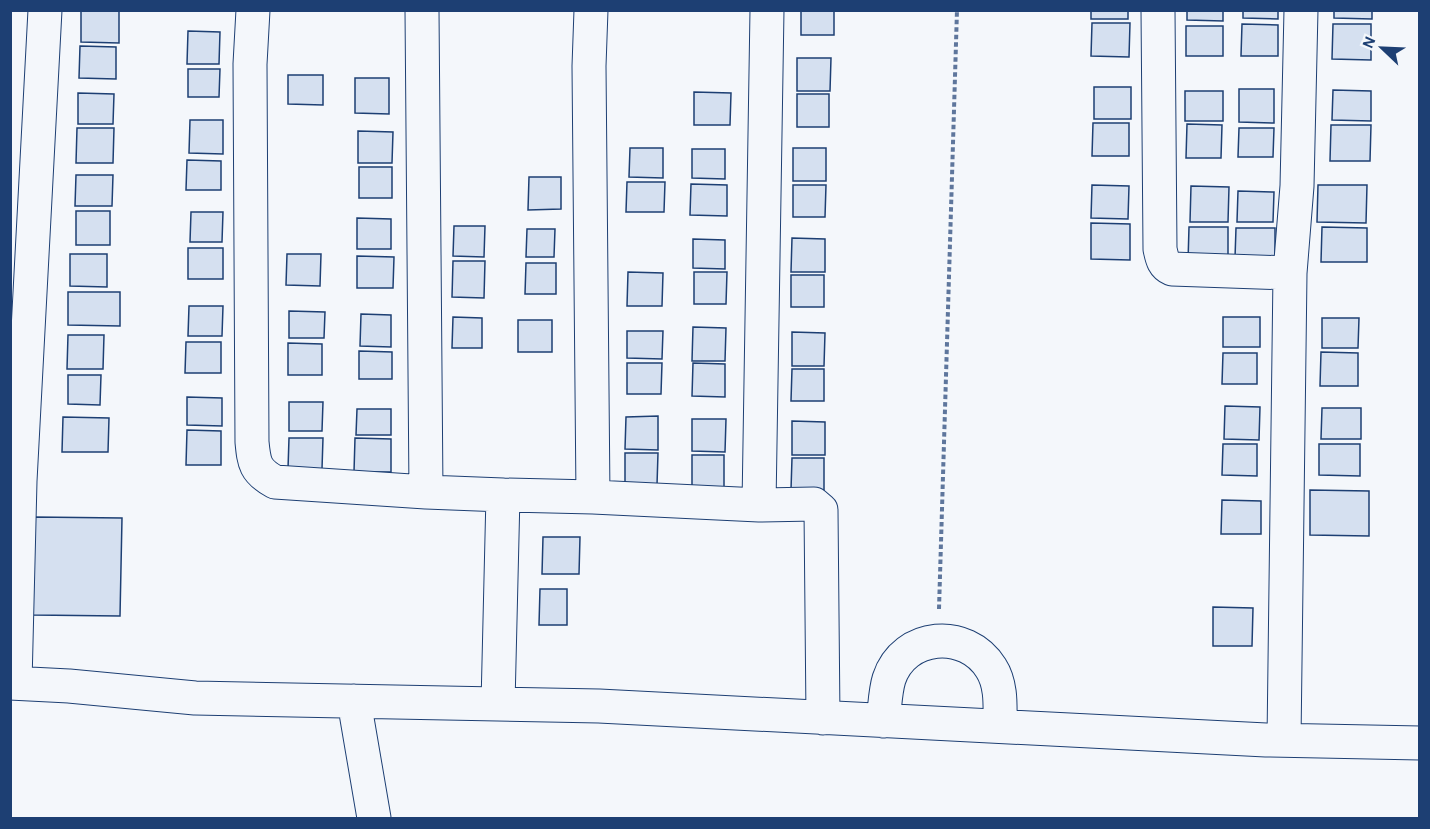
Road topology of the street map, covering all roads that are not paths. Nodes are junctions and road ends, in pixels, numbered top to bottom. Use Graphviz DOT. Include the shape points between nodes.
graph roads {
  1 [pos="45,10"];
  2 [pos="253,10"];
  3 [pos="422,10"];
  4 [pos="591,10"];
  5 [pos="766,10"];
  6 [pos="1158,10"];
  7 [pos="1301,10"];
  8 [pos="1290,273"];
  9 [pos="426,492"];
  10 [pos="503,495"];
  11 [pos="593,497"];
  12 [pos="759,505"];
  13 [pos="13,683"];
  14 [pos="354,701"];
  15 [pos="498,704"];
  16 [pos="823,718"];
  17 [pos="884,721"];
  18 [pos="1000,726"];
  19 [pos="1284,740"];
  20 [pos="1419,743"];
  21 [pos="375,819"];
  1 -- 13 [label="street"];
  2 -- 9 [label="street" via="250,64 254,462 261,474 275,482"];
  3 -- 9 [label="street"];
  4 -- 11 [label="street"];
  5 -- 12 [label="street"];
  6 -- 8 [label="street" via="1160,249 1164,264 1172,268"];
  7 -- 8 [label="street" via="1297,186"];
  8 -- 19 [label="street"];
  9 -- 10 [label="street"];
  10 -- 11 [label="street"];
  10 -- 15 [label="street"];
  11 -- 12 [label="street"];
  12 -- 16 [label="street" via="814,504 821,510"];
  13 -- 14 [label="street" via="195,698"];
  14 -- 15 [label="street"];
  14 -- 21 [label="street"];
  15 -- 16 [label="street"];
  16 -- 17 [label="street"];
  17 -- 18 [label="street"];
  17 -- 18 [label="street" via="889,679 897,664 908,652 938,640 969,646 992,669 998,684"];
  18 -- 19 [label="street"];
  19 -- 20 [label="street"];
}
